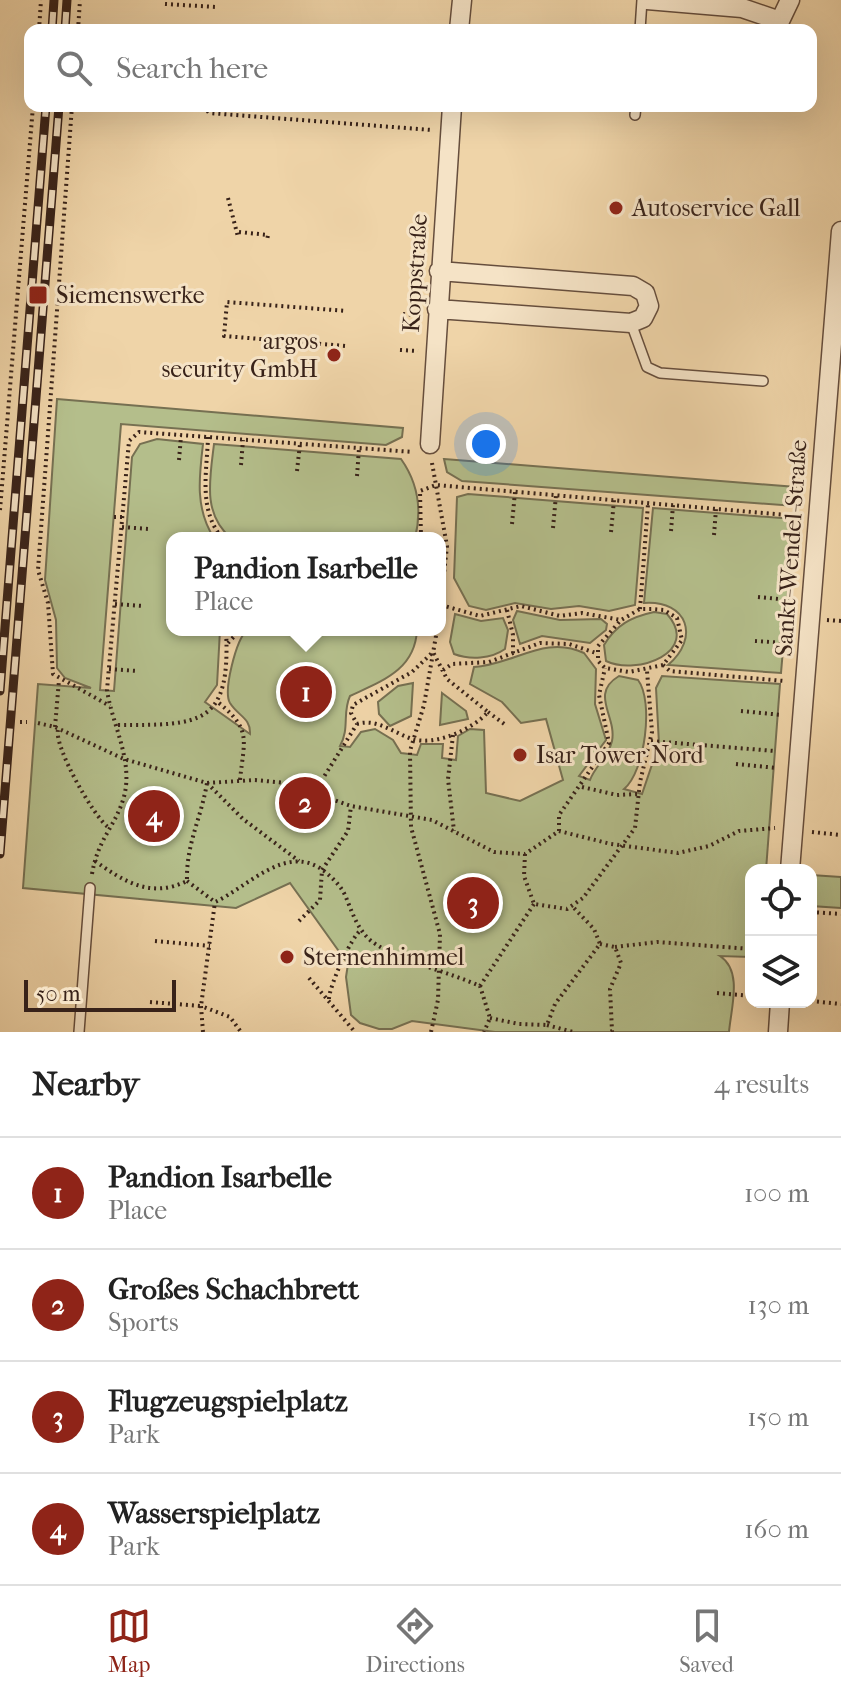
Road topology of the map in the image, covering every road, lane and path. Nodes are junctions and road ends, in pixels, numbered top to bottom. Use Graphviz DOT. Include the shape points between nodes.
graph roads {
  1 [pos="41,0"];
  2 [pos="80,0"];
  3 [pos="462,0"];
  4 [pos="644,0"];
  5 [pos="790,0"];
  6 [pos="165,4"];
  7 [pos="217,7"];
  8 [pos="39,24"];
  9 [pos="78,24"];
  10 [pos="460,24"];
  11 [pos="641,24"];
  12 [pos="33,112"];
  13 [pos="72,112"];
  14 [pos="208,112"];
  15 [pos="452,112"];
  16 [pos="450,132"];
  17 [pos="228,198"];
  18 [pos="841,231"];
  19 [pos="267,240"];
  20 [pos="439,271"];
  21 [pos="437,309"];
  22 [pos="347,311"];
  23 [pos="631,323"];
  24 [pos="345,346"];
  25 [pos="763,381"];
  26 [pos="181,436"];
  27 [pos="208,437"];
  28 [pos="243,440"];
  29 [pos="300,444"];
  30 [pos="359,448"];
  31 [pos="430,449"];
  32 [pos="179,460"];
  33 [pos="241,465"];
  34 [pos="297,471"];
  35 [pos="357,476"];
  36 [pos="436,485"];
  37 [pos="515,492"];
  38 [pos="556,495"];
  39 [pos="614,500"];
  40 [pos="648,503"];
  41 [pos="673,505"];
  42 [pos="716,509"];
  43 [pos="0,510"];
  44 [pos="114,517"];
  45 [pos="122,517"];
  46 [pos="817,518"];
  47 [pos="512,524"];
  48 [pos="122,527"];
  49 [pos="553,528"];
  50 [pos="149,529"];
  51 [pos="671,531"];
  52 [pos="218,532"];
  53 [pos="421,532"];
  54 [pos="445,532"];
  55 [pos="611,532"];
  56 [pos="714,535"];
  57 [pos="758,597"];
  58 [pos="108,598"];
  59 [pos="790,600"];
  60 [pos="115,602"];
  61 [pos="143,606"];
  62 [pos="446,609"];
  63 [pos="640,609"];
  64 [pos="507,610"];
  65 [pos="621,620"];
  66 [pos="226,636"];
  67 [pos="235,636"];
  68 [pos="436,636"];
  69 [pos="755,641"];
  70 [pos="787,643"];
  71 [pos="227,645"];
  72 [pos="433,652"];
  73 [pos="104,653"];
  74 [pos="596,653"];
  75 [pos="110,654"];
  76 [pos="513,654"];
  77 [pos="663,665"];
  78 [pos="605,668"];
  79 [pos="109,669"];
  80 [pos="443,670"];
  81 [pos="138,671"];
  82 [pos="647,671"];
  83 [pos="59,680"];
  84 [pos="784,681"];
  85 [pos="219,703"];
  86 [pos="346,705"];
  87 [pos="353,705"];
  88 [pos="110,706"];
  89 [pos="741,711"];
  90 [pos="488,712"];
  91 [pos="782,715"];
  92 [pos="20,722"];
  93 [pos="27,722"];
  94 [pos="38,723"];
  95 [pos="357,724"];
  96 [pos="118,725"];
  97 [pos="507,726"];
  98 [pos="56,728"];
  99 [pos="453,735"];
  100 [pos="413,739"];
  101 [pos="651,741"];
  102 [pos="775,751"];
  103 [pos="124,759"];
  104 [pos="736,764"];
  105 [pos="777,768"];
  106 [pos="240,780"];
  107 [pos="207,783"];
  108 [pos="582,787"];
  109 [pos="315,791"];
  110 [pos="638,794"];
  111 [pos="351,806"];
  112 [pos="411,815"];
  113 [pos="108,827"];
  114 [pos="793,830"];
  115 [pos="454,831"];
  116 [pos="559,831"];
  117 [pos="841,835"];
  118 [pos="622,845"];
  119 [pos="525,854"];
  120 [pos="95,861"];
  121 [pos="300,862"];
  122 [pos="790,864"];
  123 [pos="322,870"];
  124 [pos="187,881"];
  125 [pos="90,888"];
  126 [pos="215,902"];
  127 [pos="534,904"];
  128 [pos="573,907"];
  129 [pos="817,912"];
  130 [pos="841,914"];
  131 [pos="299,921"];
  132 [pos="361,930"];
  133 [pos="155,941"];
  134 [pos="600,944"];
  135 [pos="210,946"];
  136 [pos="615,947"];
  137 [pos="745,949"];
  138 [pos="440,968"];
  139 [pos="309,978"];
  140 [pos="480,986"];
  141 [pos="717,993"];
  142 [pos="745,995"];
  143 [pos="329,999"];
  144 [pos="150,1002"];
  145 [pos="817,1002"];
  146 [pos="841,1004"];
  147 [pos="201,1006"];
  148 [pos="780,1008"];
  149 [pos="490,1018"];
  150 [pos="547,1025"];
  151 [pos="79,1032"];
  152 [pos="203,1032"];
  153 [pos="241,1032"];
  154 [pos="355,1032"];
  155 [pos="433,1032"];
  156 [pos="484,1032"];
  157 [pos="573,1032"];
  158 [pos="610,1032"];
  159 [pos="778,1032"];
  1 -- 8 [label="path"];
  2 -- 9 [label="path"];
  3 -- 10 [label="street"];
  4 -- 5 [label="street" via="742,8 780,21"];
  4 -- 11 [label="lane"];
  6 -- 7 [label="path"];
  12 -- 43 [label="path"];
  13 -- 83 [label="path" via="38,570 48,603 50,665"];
  14 -- 16 [label="path"];
  15 -- 16 [label="street, Koppstraße"];
  16 -- 20 [label="street, Koppstraße"];
  17 -- 19 [label="path" via="238,234 268,235"];
  18 -- 46 [label="street, Sankt-Wendel-Straße"];
  20 -- 21 [label="street, Koppstraße"];
  20 -- 23 [label="street" via="633,286 645,293 649,306 643,318"];
  21 -- 23 [label="street"];
  21 -- 31 [label="street, Koppstraße"];
  22 -- 24 [label="path" via="231,300 224,336"];
  23 -- 25 [label="lane" via="647,367 660,373"];
  26 -- 27 [label="path"];
  26 -- 32 [label="path"];
  26 -- 45 [label="path" via="139,432 129,441"];
  27 -- 28 [label="path"];
  27 -- 52 [label="path" via="205,502"];
  28 -- 29 [label="path"];
  28 -- 33 [label="path"];
  29 -- 30 [label="path"];
  29 -- 34 [label="path"];
  30 -- 31 [label="path"];
  30 -- 35 [label="path"];
  31 -- 36 [label="path"];
  36 -- 37 [label="path"];
  36 -- 53 [label="path" via="420,491"];
  36 -- 54 [label="path"];
  37 -- 38 [label="path"];
  37 -- 47 [label="path"];
  38 -- 39 [label="path"];
  38 -- 49 [label="path"];
  39 -- 40 [label="path"];
  39 -- 55 [label="path"];
  40 -- 41 [label="path"];
  40 -- 63 [label="path"];
  41 -- 42 [label="path"];
  41 -- 51 [label="path"];
  42 -- 46 [label="path"];
  42 -- 56 [label="path"];
  44 -- 45 [label="path"];
  45 -- 48 [label="path"];
  46 -- 114 [label="street, Sankt-Wendel-Straße"];
  48 -- 50 [label="path"];
  48 -- 60 [label="path"];
  57 -- 59 [label="path"];
  58 -- 60 [label="path"];
  60 -- 61 [label="path"];
  60 -- 75 [label="path"];
  62 -- 64 [label="path" via="480,616"];
  63 -- 65 [label="path"];
  63 -- 77 [label="path" via="664,610 681,626 679,647"];
  64 -- 65 [label="path" via="521,606 560,616 582,613"];
  64 -- 76 [label="path"];
  65 -- 74 [label="path"];
  66 -- 71 [label="path"];
  67 -- 71 [label="path"];
  68 -- 72 [label="path"];
  69 -- 70 [label="path"];
  71 -- 85 [label="path"];
  72 -- 80 [label="path"];
  72 -- 87 [label="path" via="412,672"];
  72 -- 100 [label="path"];
  73 -- 75 [label="path"];
  74 -- 76 [label="path" via="540,643"];
  74 -- 78 [label="path"];
  75 -- 79 [label="path"];
  76 -- 80 [label="path"];
  77 -- 82 [label="path"];
  77 -- 84 [label="path" via="670,671"];
  78 -- 82 [label="path"];
  78 -- 108 [label="path" via="599,695 609,743"];
  79 -- 81 [label="path"];
  79 -- 88 [label="path"];
  80 -- 90 [label="path"];
  82 -- 101 [label="path"];
  83 -- 88 [label="path" via="86,689"];
  83 -- 98 [label="path"];
  85 -- 96 [label="path" via="200,718 171,726"];
  85 -- 106 [label="path" via="240,720"];
  86 -- 87 [label="path"];
  87 -- 95 [label="path"];
  88 -- 96 [label="path"];
  89 -- 91 [label="path"];
  90 -- 97 [label="path"];
  90 -- 99 [label="path"];
  92 -- 93 [label="path"];
  94 -- 98 [label="path"];
  95 -- 100 [label="path" via="371,723"];
  95 -- 109 [label="path"];
  96 -- 103 [label="path"];
  98 -- 103 [label="path"];
  98 -- 113 [label="path" via="58,747 95,818"];
  99 -- 100 [label="path"];
  99 -- 115 [label="path" via="448,779"];
  100 -- 112 [label="path"];
  101 -- 102 [label="path"];
  101 -- 110 [label="path"];
  103 -- 107 [label="path"];
  103 -- 113 [label="path" via="123,800"];
  104 -- 105 [label="path"];
  106 -- 107 [label="path"];
  106 -- 109 [label="path"];
  107 -- 121 [label="path" via="243,819"];
  107 -- 124 [label="path" via="186,852"];
  108 -- 110 [label="path"];
  108 -- 116 [label="path" via="559,815"];
  109 -- 111 [label="path"];
  110 -- 118 [label="path" via="635,828"];
  111 -- 112 [label="path"];
  111 -- 123 [label="path" via="348,831"];
  112 -- 115 [label="path"];
  112 -- 138 [label="path" via="437,918"];
  113 -- 120 [label="path"];
  114 -- 117 [label="path"];
  114 -- 118 [label="path" via="739,831 678,853"];
  114 -- 122 [label="street, Sankt-Wendel-Straße"];
  115 -- 119 [label="path" via="494,852"];
  116 -- 118 [label="path"];
  116 -- 119 [label="path"];
  118 -- 128 [label="path"];
  119 -- 127 [label="path" via="524,876"];
  120 -- 124 [label="path" via="128,884 173,888"];
  120 -- 125 [label="path"];
  121 -- 123 [label="path"];
  121 -- 126 [label="path" via="262,872"];
  123 -- 131 [label="path" via="320,900"];
  123 -- 132 [label="path" via="346,896"];
  124 -- 126 [label="path"];
  125 -- 151 [label="lane"];
  126 -- 135 [label="path"];
  127 -- 128 [label="path"];
  127 -- 140 [label="path"];
  128 -- 134 [label="path"];
  129 -- 130 [label="path"];
  132 -- 138 [label="path" via="377,945"];
  132 -- 143 [label="path" via="352,936"];
  133 -- 135 [label="path"];
  134 -- 136 [label="path"];
  134 -- 150 [label="path" via="555,1004"];
  135 -- 147 [label="path"];
  136 -- 137 [label="path" via="657,942"];
  136 -- 158 [label="path" via="621,963 610,989"];
  138 -- 140 [label="path"];
  138 -- 155 [label="path"];
  139 -- 143 [label="path"];
  140 -- 149 [label="path"];
  141 -- 142 [label="path"];
  143 -- 154 [label="path"];
  144 -- 147 [label="path"];
  145 -- 146 [label="path"];
  147 -- 152 [label="path"];
  147 -- 153 [label="path" via="230,1017"];
  148 -- 159 [label="street"];
  149 -- 150 [label="path"];
  149 -- 156 [label="path"];
  150 -- 157 [label="path"];
}
